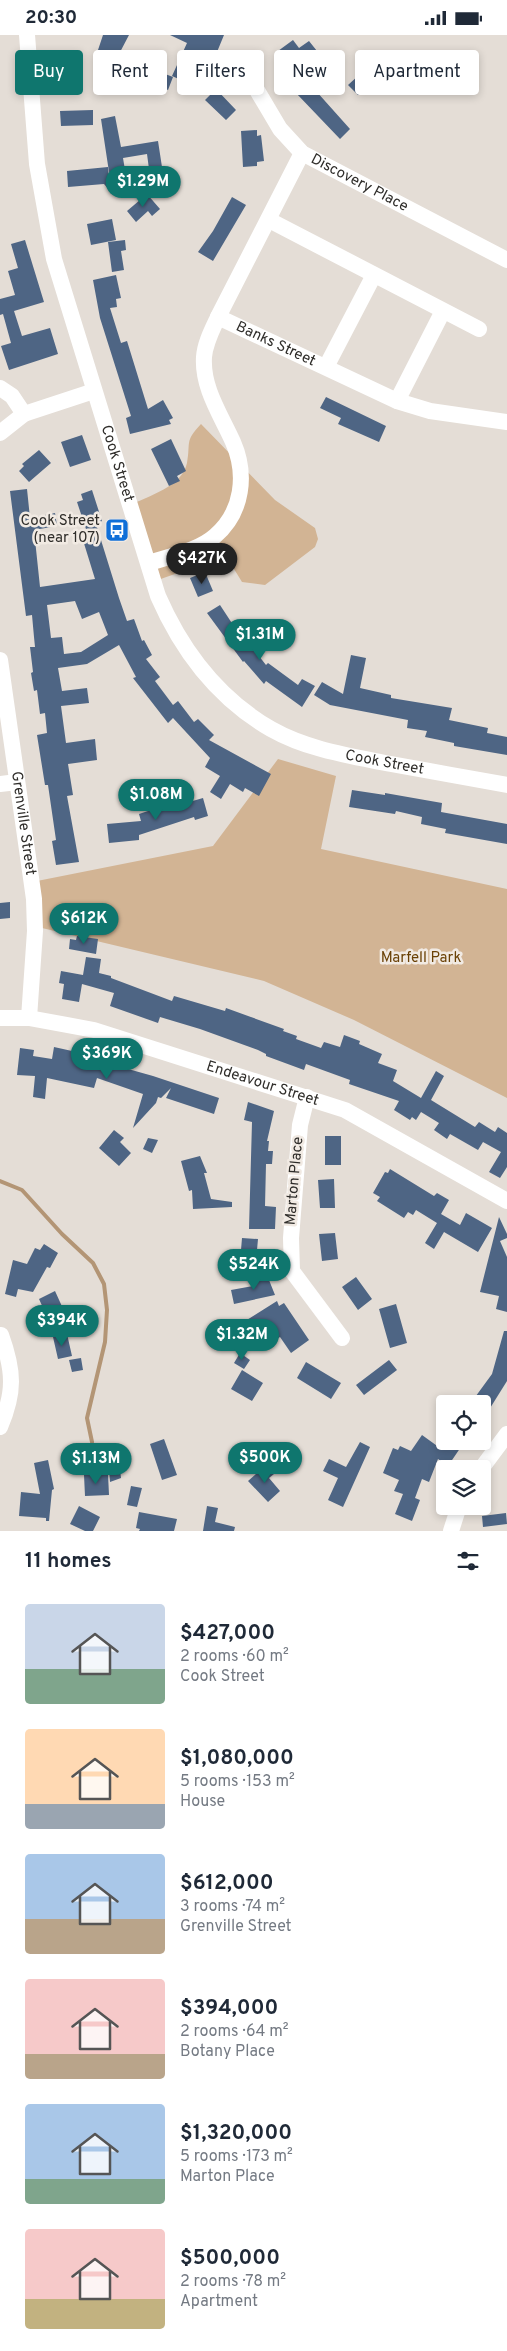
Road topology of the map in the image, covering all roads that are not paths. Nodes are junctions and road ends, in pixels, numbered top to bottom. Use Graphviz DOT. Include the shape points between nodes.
graph roads {
  1 [pos="27,35"];
  2 [pos="260,95"];
  3 [pos="302,153"];
  4 [pos="269,220"];
  5 [pos="507,260"];
  6 [pos="374,275"];
  7 [pos="443,311"];
  8 [pos="218,317"];
  9 [pos="479,329"];
  10 [pos="326,367"];
  11 [pos="0,388"];
  12 [pos="94,391"];
  13 [pos="397,401"];
  14 [pos="24,414"];
  15 [pos="507,422"];
  16 [pos="0,433"];
  17 [pos="149,563"];
  18 [pos="0,659"];
  19 [pos="16,782"];
  20 [pos="0,784"];
  21 [pos="507,785"];
  22 [pos="0,1018"];
  23 [pos="29,1018"];
  24 [pos="308,1097"];
  25 [pos="507,1201"];
  26 [pos="1,1335"];
  27 [pos="342,1339"];
  28 [pos="0,1427"];
  29 [pos="507,1434"];
  30 [pos="488,1460"];
  31 [pos="456,1515"];
  32 [pos="452,1531"];
  1 -- 12 [label="street, Cook Street" via="37,164 46,221 54,259"];
  2 -- 3 [label="street, Discovery Place" via="280,129"];
  3 -- 4 [label="street, Banks Street"];
  3 -- 5 [label="street, Discovery Place"];
  4 -- 6 [label="street"];
  4 -- 8 [label="street, Banks Street"];
  6 -- 7 [label="street"];
  6 -- 10 [label="street"];
  7 -- 9 [label="street"];
  7 -- 13 [label="street"];
  8 -- 10 [label="street, Banks Street"];
  8 -- 17 [label="street" via="206,345 205,374 240,461 242,481 239,500 232,517 215,536 195,547"];
  10 -- 13 [label="street, Banks Street"];
  11 -- 14 [label="street" via="12,396"];
  12 -- 14 [label="street"];
  12 -- 17 [label="street, Cook Street"];
  13 -- 15 [label="street, Banks Street" via="430,411"];
  14 -- 16 [label="street"];
  17 -- 21 [label="street, Cook Street" via="158,596 190,655 213,683 242,710 272,730 343,755"];
  18 -- 19 [label="street, Grenville Street"];
  19 -- 20 [label="street"];
  19 -- 23 [label="street, Grenville Street" via="34,899"];
  22 -- 23 [label="street, Endeavour Street"];
  23 -- 24 [label="street, Endeavour Street" via="94,1030"];
  24 -- 25 [label="street, Endeavour Street" via="345,1110"];
  24 -- 27 [label="street, Marton Place" via="300,1125 290,1238 292,1271"];
  26 -- 28 [label="street" via="10,1361 12,1385"];
  29 -- 30 [label="street"];
  31 -- 32 [label="street"];
}
